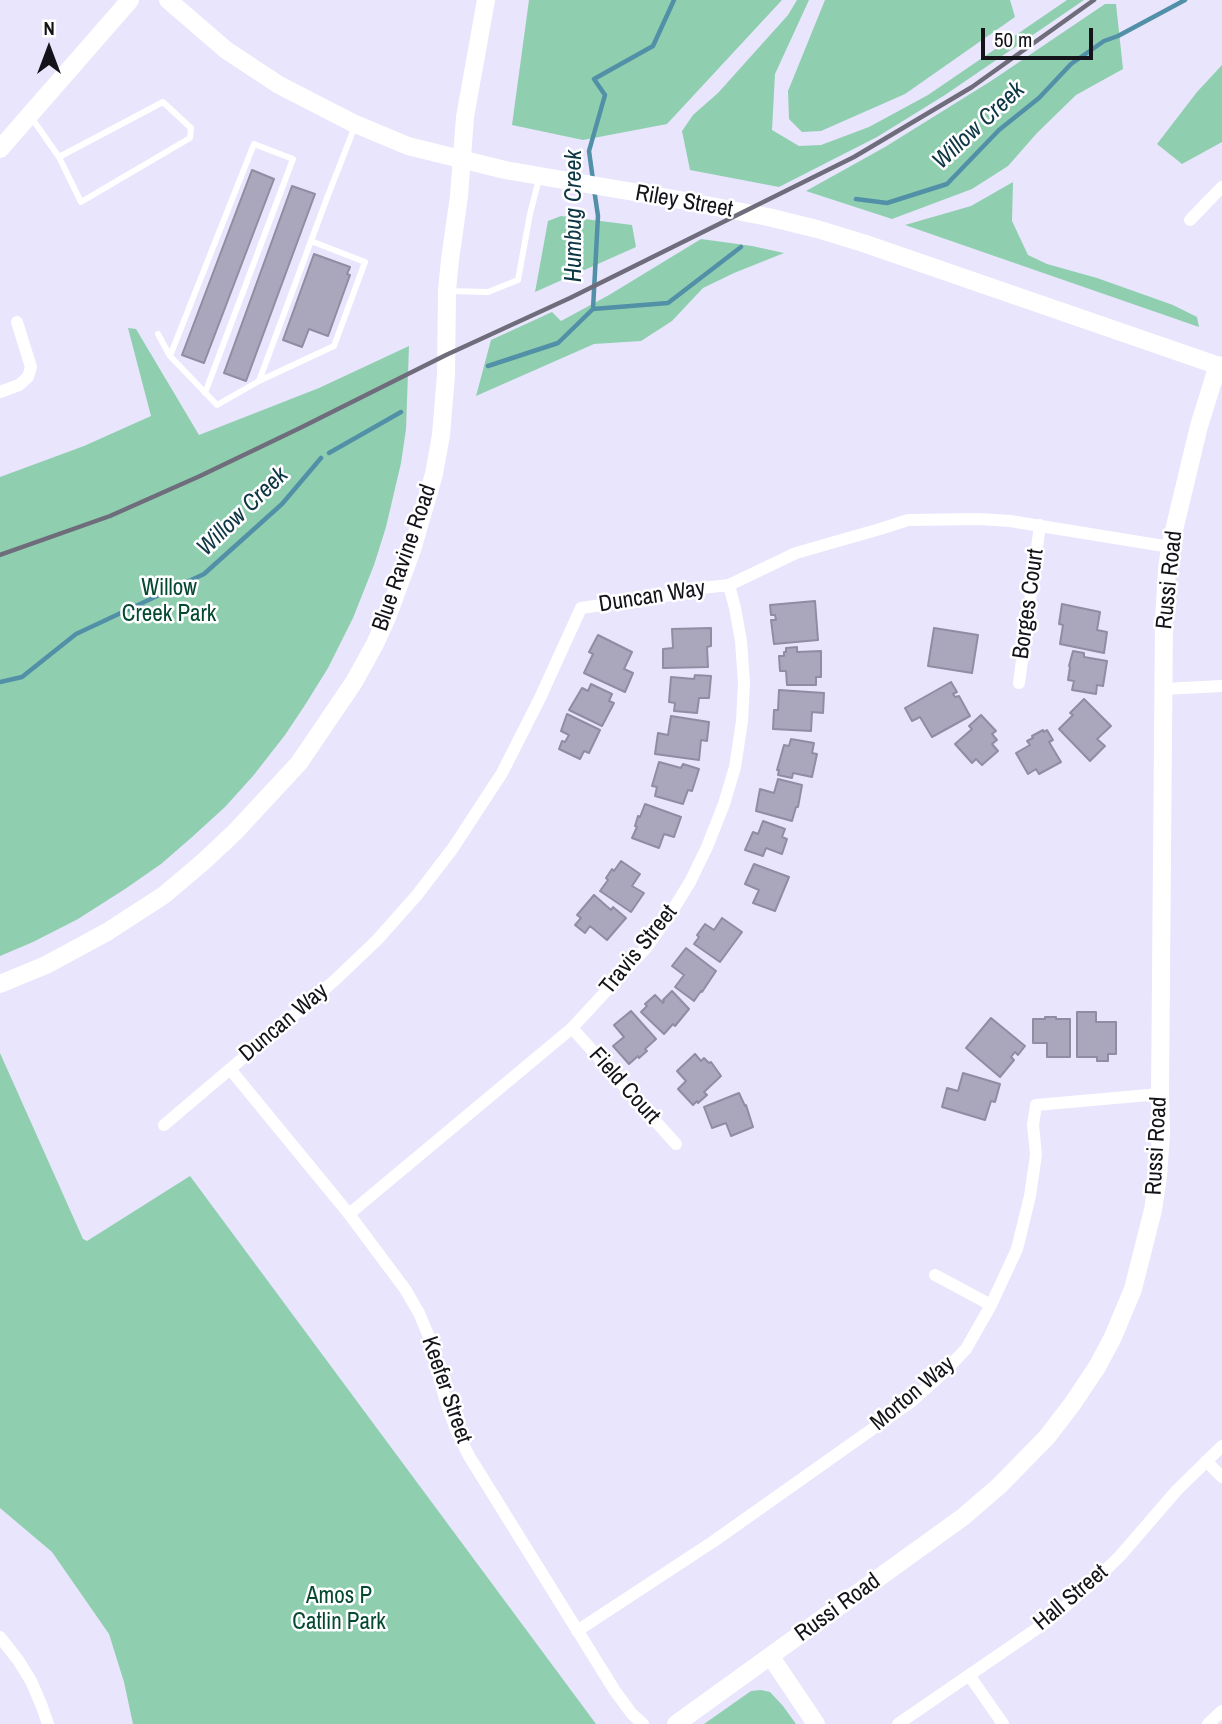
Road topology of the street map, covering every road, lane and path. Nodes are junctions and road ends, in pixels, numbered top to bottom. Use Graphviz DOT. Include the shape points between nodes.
graph roads {
  1 [pos="130,0"];
  2 [pos="168,0"];
  3 [pos="486,0"];
  4 [pos="30,115"];
  5 [pos="355,124"];
  6 [pos="0,149"];
  7 [pos="59,158"];
  8 [pos="463,159"];
  9 [pos="540,177"];
  10 [pos="1222,187"];
  11 [pos="1190,220"];
  12 [pos="311,241"];
  13 [pos="447,290"];
  14 [pos="17,322"];
  15 [pos="158,334"];
  16 [pos="170,355"];
  17 [pos="1220,366"];
  18 [pos="259,381"];
  19 [pos="0,392"];
  20 [pos="205,393"];
  21 [pos="1040,525"];
  22 [pos="1170,547"];
  23 [pos="729,585"];
  24 [pos="1018,683"];
  25 [pos="1222,687"];
  26 [pos="1164,689"];
  27 [pos="0,984"];
  28 [pos="572,1028"];
  29 [pos="230,1069"];
  30 [pos="1160,1094"];
  31 [pos="164,1125"];
  32 [pos="676,1144"];
  33 [pos="349,1214"];
  34 [pos="935,1275"];
  35 [pos="991,1305"];
  36 [pos="1222,1446"];
  37 [pos="1206,1461"];
  38 [pos="1222,1477"];
  39 [pos="577,1631"];
  40 [pos="0,1637"];
  41 [pos="771,1657"];
  42 [pos="969,1675"];
  43 [pos="1222,1711"];
  44 [pos="48,1724"];
  45 [pos="643,1724"];
  46 [pos="676,1724"];
  47 [pos="816,1724"];
  48 [pos="898,1724"];
  49 [pos="1003,1724"];
  50 [pos="1209,1724"];
  1 -- 4 [label="main road"];
  2 -- 5 [label="main road, Riley Street" via="226,50 279,85"];
  3 -- 8 [label="main road, Blue Ravine Road"];
  4 -- 6 [label="main road"];
  4 -- 7 [label="lane"];
  5 -- 8 [label="main road, Riley Street" via="408,146"];
  5 -- 12 [label="lane"];
  7 -- 7 [label="lane" via="163,102 191,128 190,138 81,202"];
  8 -- 9 [label="main road, Riley Street"];
  8 -- 13 [label="main road, Blue Ravine Road"];
  9 -- 13 [label="lane" via="518,280 488,292"];
  9 -- 17 [label="main road, Riley Street" via="768,217 863,243"];
  10 -- 11 [label="street"];
  12 -- 18 [label="lane"];
  12 -- 18 [label="lane" via="365,262 361,274 334,346"];
  13 -- 27 [label="main road, Blue Ravine Road" via="446,375 434,474 388,615 354,682 299,763 203,862 164,895 97,938"];
  14 -- 19 [label="street" via="31,368 19,385"];
  15 -- 16 [label="lane"];
  16 -- 20 [label="lane"];
  16 -- 20 [label="lane" via="254,144 293,159"];
  17 -- 22 [label="main road, Russi Road" via="1199,426"];
  18 -- 20 [label="lane" via="217,405"];
  21 -- 22 [label="street, Duncan Way"];
  21 -- 23 [label="street, Duncan Way" via="979,519 908,520 796,553"];
  21 -- 24 [label="street, Borges Court"];
  22 -- 26 [label="main road, Russi Road"];
  23 -- 28 [label="street, Travis Street" via="744,683 735,767 724,804 690,882 669,916 646,948"];
  23 -- 29 [label="street, Duncan Way" via="581,608 523,734 453,848 377,940"];
  25 -- 26 [label="street"];
  26 -- 30 [label="main road, Russi Road"];
  28 -- 32 [label="street, Field Court"];
  28 -- 33 [label="street, Travis Street"];
  29 -- 31 [label="street"];
  29 -- 33 [label="street, Keefer Street"];
  30 -- 35 [label="street, Morton Way" via="1036,1105 1030,1196 1017,1249"];
  30 -- 41 [label="main road, Russi Road" via="1158,1176 1133,1289 1114,1337 1073,1403 1023,1462 963,1517"];
  33 -- 39 [label="street, Keefer Street" via="419,1313 456,1430"];
  34 -- 35 [label="street"];
  35 -- 39 [label="street, Morton Way" via="966,1349 912,1401"];
  36 -- 37 [label="street, Hall Street"];
  37 -- 38 [label="street"];
  37 -- 42 [label="street, Hall Street" via="1089,1586 1048,1621"];
  39 -- 45 [label="street, Keefer Street" via="615,1691"];
  40 -- 44 [label="street" via="31,1681"];
  41 -- 46 [label="main road, Russi Road"];
  41 -- 47 [label="main road"];
  42 -- 48 [label="street, Hall Street"];
  42 -- 49 [label="street"];
  43 -- 50 [label="street"];
}
